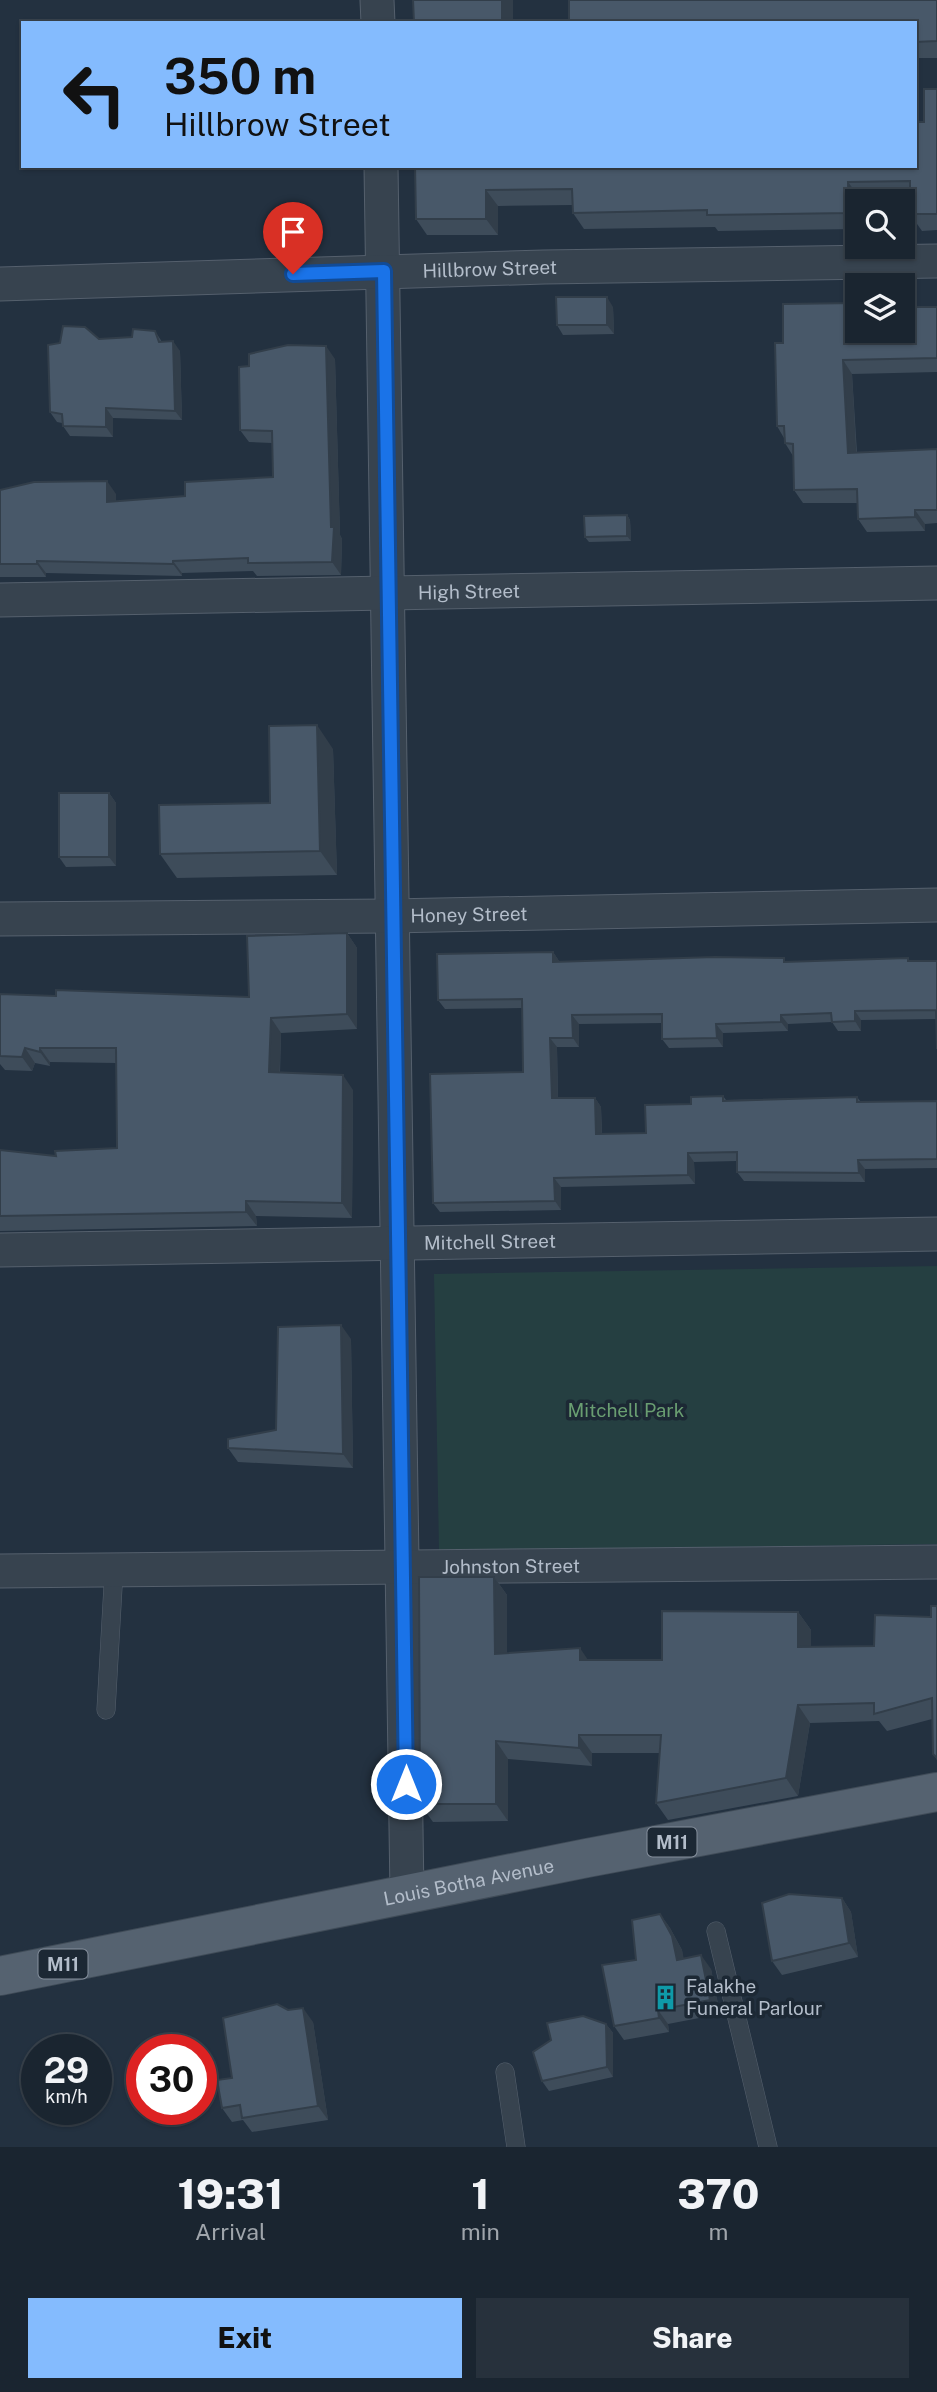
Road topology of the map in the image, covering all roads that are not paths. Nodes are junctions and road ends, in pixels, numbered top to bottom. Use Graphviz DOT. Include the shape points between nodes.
graph roads {
  1 [pos="377,0"];
  2 [pos="378,21"];
  3 [pos="381,168"];
  4 [pos="937,261"];
  5 [pos="384,271"];
  6 [pos="0,284"];
  7 [pos="937,583"];
  8 [pos="388,592"];
  9 [pos="0,600"];
  10 [pos="937,905"];
  11 [pos="391,916"];
  12 [pos="0,919"];
  13 [pos="937,1234"];
  14 [pos="397,1242"];
  15 [pos="0,1250"];
  16 [pos="937,1562"];
  17 [pos="404,1565"];
  18 [pos="114,1569"];
  19 [pos="0,1571"];
  20 [pos="106,1710"];
  21 [pos="937,1791"];
  22 [pos="407,1894"];
  23 [pos="716,1931"];
  24 [pos="0,1976"];
  25 [pos="505,2072"];
  26 [pos="516,2147"];
  27 [pos="768,2147"];
  1 -- 2 [label="street"];
  3 -- 5 [label="street"];
  4 -- 5 [label="street, Hillbrow Street"];
  5 -- 6 [label="street, Hillbrow Street"];
  5 -- 8 [label="street"];
  7 -- 8 [label="street, High Street"];
  8 -- 9 [label="street, High Street"];
  8 -- 11 [label="street"];
  10 -- 11 [label="street, Honey Street"];
  11 -- 12 [label="street, Honey Street"];
  11 -- 14 [label="street"];
  13 -- 14 [label="street, Mitchell Street"];
  14 -- 15 [label="street, Mitchell Street"];
  14 -- 17 [label="street"];
  16 -- 17 [label="street, Johnston Street"];
  17 -- 18 [label="street, Johnston Street"];
  17 -- 22 [label="street"];
  18 -- 19 [label="street, Johnston Street"];
  18 -- 20 [label="lane"];
  21 -- 22 [label="main road, Louis Botha Avenue / M11"];
  22 -- 24 [label="main road, Louis Botha Avenue / M11"];
  23 -- 27 [label="lane"];
  25 -- 26 [label="lane"];
}
